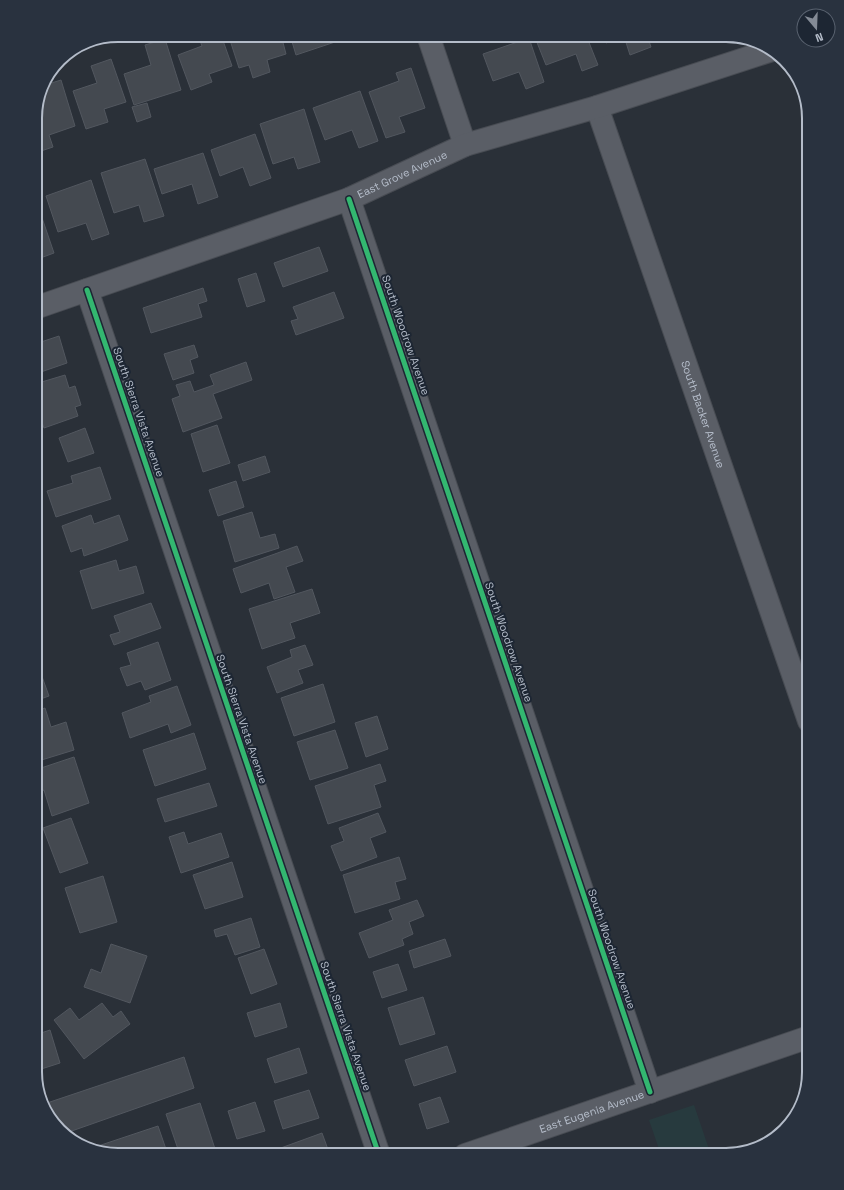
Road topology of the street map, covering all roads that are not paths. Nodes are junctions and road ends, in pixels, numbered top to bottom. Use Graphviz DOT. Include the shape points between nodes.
graph roads {
  1 [pos="430,42"];
  2 [pos="765,52"];
  3 [pos="597,107"];
  4 [pos="466,145"];
  5 [pos="350,199"];
  6 [pos="87,290"];
  7 [pos="42,306"];
  8 [pos="802,702"];
  9 [pos="802,1039"];
  10 [pos="650,1092"];
  11 [pos="377,1148"];
  12 [pos="486,1148"];
  1 -- 4 [label="street"];
  2 -- 3 [label="street, East Grove Avenue"];
  3 -- 4 [label="street, East Grove Avenue"];
  3 -- 8 [label="street, South Backer Avenue"];
  4 -- 5 [label="street, East Grove Avenue"];
  5 -- 6 [label="street, East Grove Avenue"];
  5 -- 10 [label="street, South Woodrow Avenue"];
  6 -- 7 [label="street, East Grove Avenue"];
  6 -- 11 [label="street, South Sierra Vista Avenue"];
  9 -- 10 [label="street, East Eugenia Avenue"];
  10 -- 12 [label="street, East Eugenia Avenue"];
}
